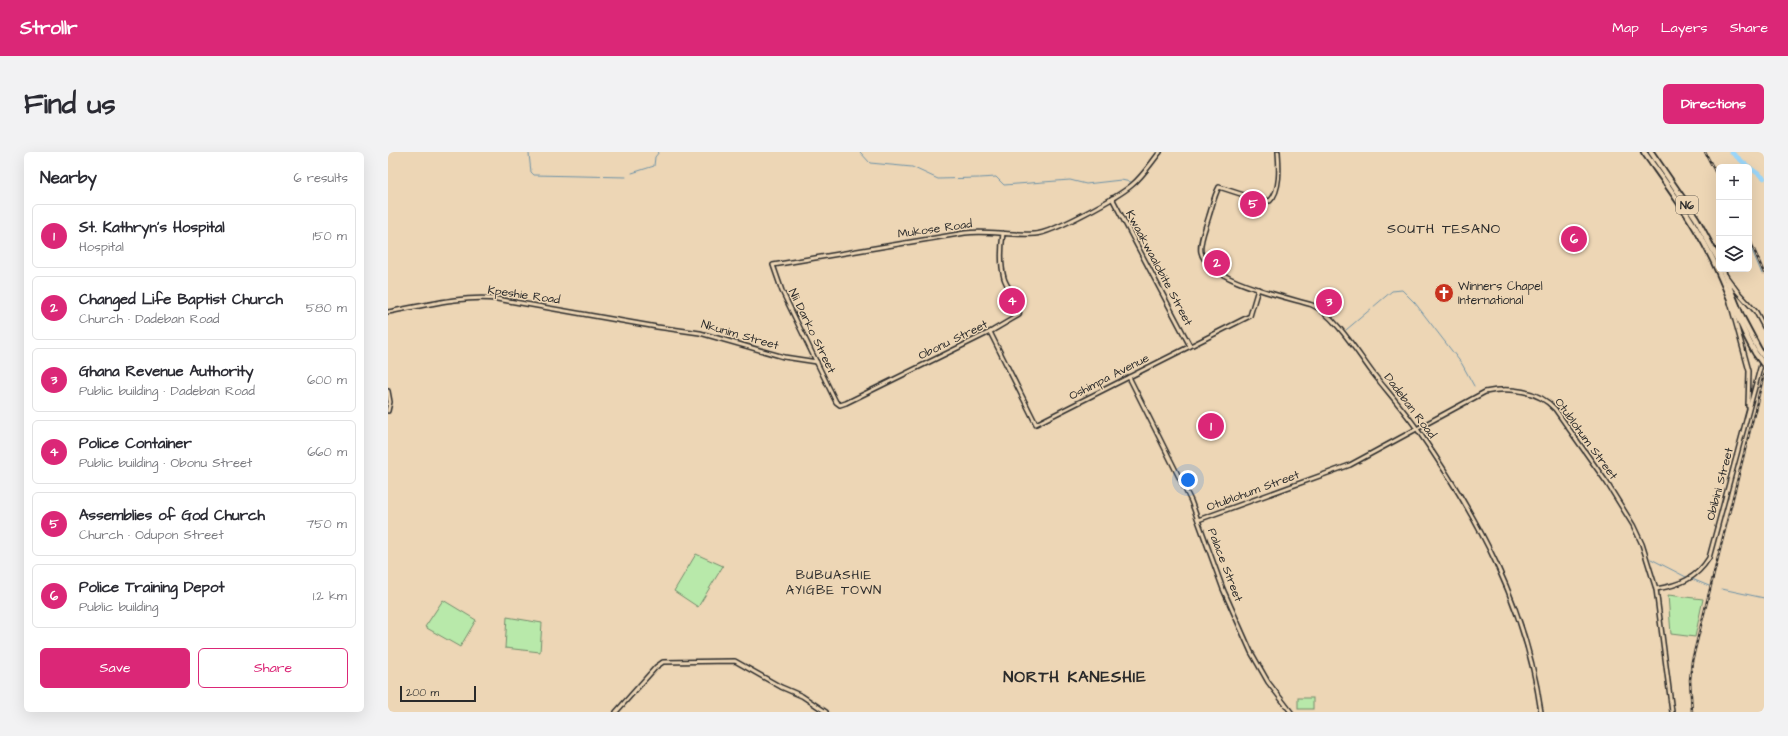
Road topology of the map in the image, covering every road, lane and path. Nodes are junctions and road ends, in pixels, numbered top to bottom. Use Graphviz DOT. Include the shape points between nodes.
graph roads {
  1 [pos="1160,152"];
  2 [pos="1278,152"];
  3 [pos="1644,152"];
  4 [pos="1651,152"];
  5 [pos="1112,198"];
  6 [pos="1003,233"];
  7 [pos="1716,255"];
  8 [pos="773,265"];
  9 [pos="1723,272"];
  10 [pos="1724,272"];
  11 [pos="1258,289"];
  12 [pos="1729,299"];
  13 [pos="388,312"];
  14 [pos="634,323"];
  15 [pos="1764,327"];
  16 [pos="990,332"];
  17 [pos="1190,346"];
  18 [pos="1760,352"];
  19 [pos="1764,357"];
  20 [pos="817,362"];
  21 [pos="1764,365"];
  22 [pos="1129,377"];
  23 [pos="388,391"];
  24 [pos="838,404"];
  25 [pos="388,411"];
  26 [pos="1747,417"];
  27 [pos="1417,428"];
  28 [pos="1198,520"];
  29 [pos="1656,589"];
  30 [pos="616,712"];
  31 [pos="826,712"];
  32 [pos="1291,712"];
  33 [pos="1540,712"];
  34 [pos="1672,712"];
  1 -- 5 [label="street, Mukose Road" via="1132,185"];
  2 -- 11 [label="street, Dadeban Road" via="1274,197 1270,200 1250,197 1219,187 1202,241 1201,253 1212,269 1234,281"];
  3 -- 12 [label="highway, N6" via="1701,237"];
  4 -- 7 [label="highway, N6" via="1696,218"];
  5 -- 6 [label="street, Mukose Road" via="1048,232"];
  5 -- 17 [label="street, Kwaakwaalobite Street"];
  6 -- 8 [label="street, Mukose Road" via="965,233"];
  6 -- 16 [label="street, Obonu Street" via="1001,264 1004,279 1020,314"];
  8 -- 20 [label="street, Nii Darko Street" via="782,291"];
  9 -- 18 [label="highway, N6" via="1742,318"];
  10 -- 15 [label="street" via="1756,312"];
  11 -- 17 [label="street, Oshimpa Avenue" via="1250,316"];
  11 -- 27 [label="street, Dadeban Road" via="1312,305 1327,314"];
  12 -- 18 [label="highway, N6" via="1740,325"];
  12 -- 26 [label="street" via="1749,371"];
  13 -- 14 [label="street, Kpeshie Road" via="452,300 490,298"];
  14 -- 20 [label="street, Nkunim Street" via="711,335 784,357"];
  16 -- 22 [label="street, Oshimpa Avenue" via="1036,424"];
  16 -- 24 [label="street, Obonu Street" via="846,403"];
  17 -- 22 [label="street, Oshimpa Avenue"];
  18 -- 19 [label="highway, N6, bridge"];
  18 -- 21 [label="highway, N6, bridge"];
  18 -- 26 [label="street, Obibini Street"];
  20 -- 24 [label="street, Nii Darko Street"];
  22 -- 28 [label="street, Palace Street"];
  23 -- 25 [label="street"];
  26 -- 29 [label="street, Obibini Street" via="1709,558 1702,569 1689,580 1677,586"];
  27 -- 28 [label="street, Otublohum Street" via="1350,465"];
  27 -- 29 [label="street, Otublohum Street" via="1486,392 1518,391 1543,398 1555,410 1618,501 1639,537"];
  27 -- 33 [label="street, Dadeban Road" via="1479,526 1503,574 1529,652 1537,682"];
  28 -- 32 [label="street, Palace Street" via="1223,589 1251,652 1268,682"];
  29 -- 34 [label="street, Otublohum Street"];
  30 -- 31 [label="street" via="663,662 734,661 802,696"];
}
